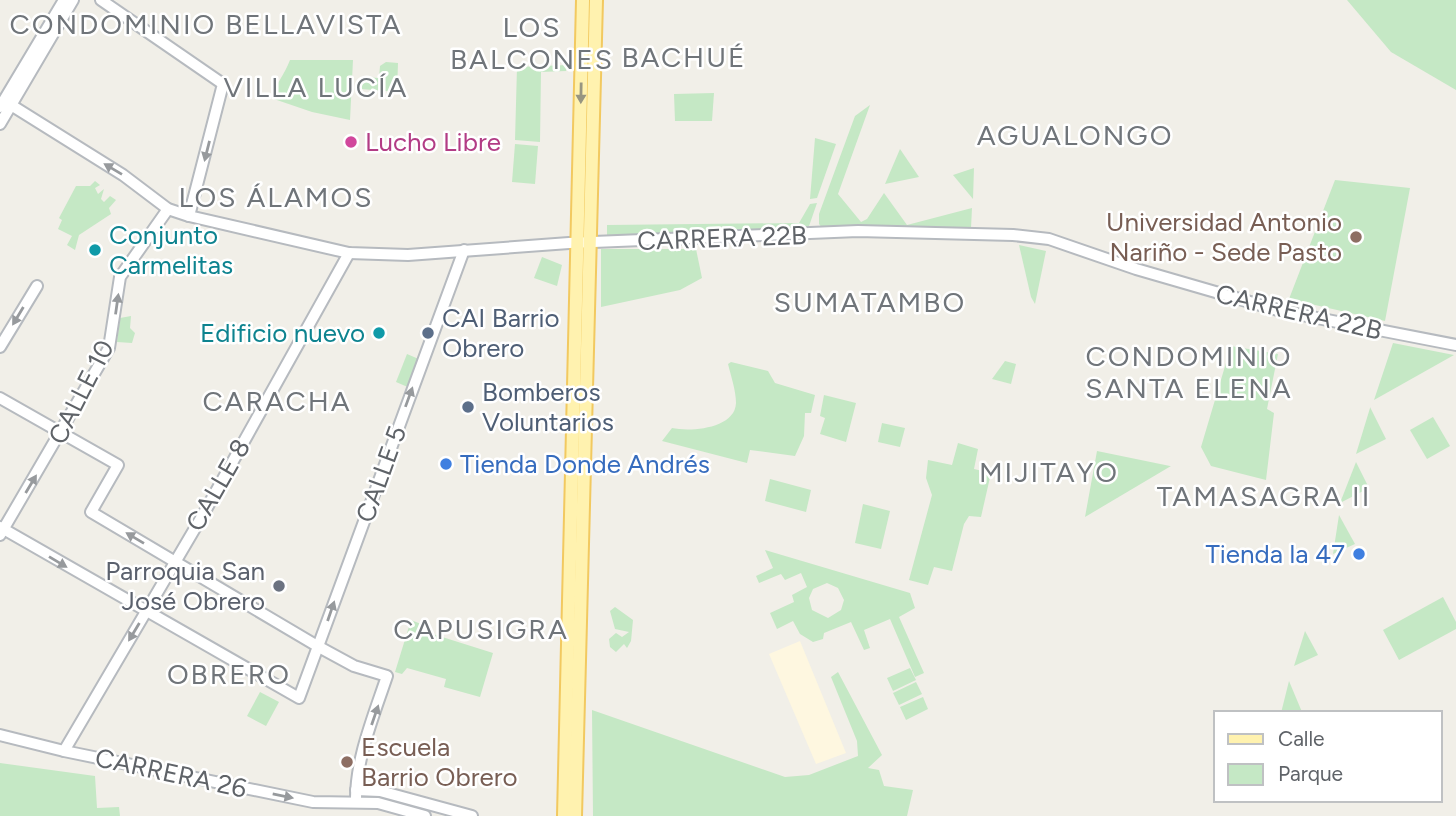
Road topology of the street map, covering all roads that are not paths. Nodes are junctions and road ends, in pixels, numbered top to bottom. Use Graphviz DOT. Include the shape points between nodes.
graph roads {
  1 [pos="64,0"];
  2 [pos="73,0"];
  3 [pos="101,0"];
  4 [pos="583,0"];
  5 [pos="596,0"];
  6 [pos="6,106"];
  7 [pos="0,124"];
  8 [pos="168,209"];
  9 [pos="189,216"];
  10 [pos="583,243"];
  11 [pos="464,250"];
  12 [pos="349,253"];
  13 [pos="37,286"];
  14 [pos="1456,345"];
  15 [pos="0,347"];
  16 [pos="0,398"];
  17 [pos="62,433"];
  18 [pos="1,530"];
  19 [pos="173,561"];
  20 [pos="146,612"];
  21 [pos="319,647"];
  22 [pos="0,735"];
  23 [pos="64,751"];
  24 [pos="356,789"];
  25 [pos="356,802"];
  26 [pos="425,816"];
  27 [pos="472,816"];
  28 [pos="564,816"];
  29 [pos="575,816"];
  1 -- 6 [label="street"];
  2 -- 6 [label="street"];
  3 -- 9 [label="street, one-way" via="223,85"];
  4 -- 10 [label="main road, one-way"];
  5 -- 10 [label="main road"];
  6 -- 7 [label="street"];
  8 -- 6 [label="street, CARRERA 22B, one-way" via="123,175"];
  8 -- 9 [label="street, CARRERA 22B"];
  17 -- 8 [label="street, CALLE 10, one-way" via="109,348 120,277"];
  9 -- 12 [label="street, CARRERA 22B"];
  10 -- 11 [label="street, CARRERA 22B"];
  10 -- 14 [label="street, CARRERA 22B" via="897,231 1049,239 1268,308"];
  10 -- 28 [label="main road"];
  10 -- 29 [label="main road"];
  11 -- 12 [label="street, CARRERA 22B" via="408,255"];
  21 -- 11 [label="street, CALLE 5, one-way"];
  12 -- 19 [label="street, CALLE 8"];
  13 -- 15 [label="street, one-way"];
  16 -- 17 [label="street"];
  18 -- 17 [label="street, CALLE 10, one-way"];
  19 -- 17 [label="street, one-way" via="91,512 118,465"];
  18 -- 20 [label="street, one-way"];
  19 -- 20 [label="street, CALLE 8"];
  19 -- 21 [label="street"];
  20 -- 21 [label="street, CALLE 5" via="299,698"];
  20 -- 23 [label="street, CALLE 8, one-way"];
  24 -- 21 [label="street, one-way" via="387,676 354,666"];
  22 -- 23 [label="street, CARRERA 26"];
  23 -- 25 [label="street, CARRERA 26, one-way" via="313,802"];
  24 -- 25 [label="street"];
  24 -- 27 [label="street"];
  25 -- 26 [label="street, CARRERA 26"];
}
